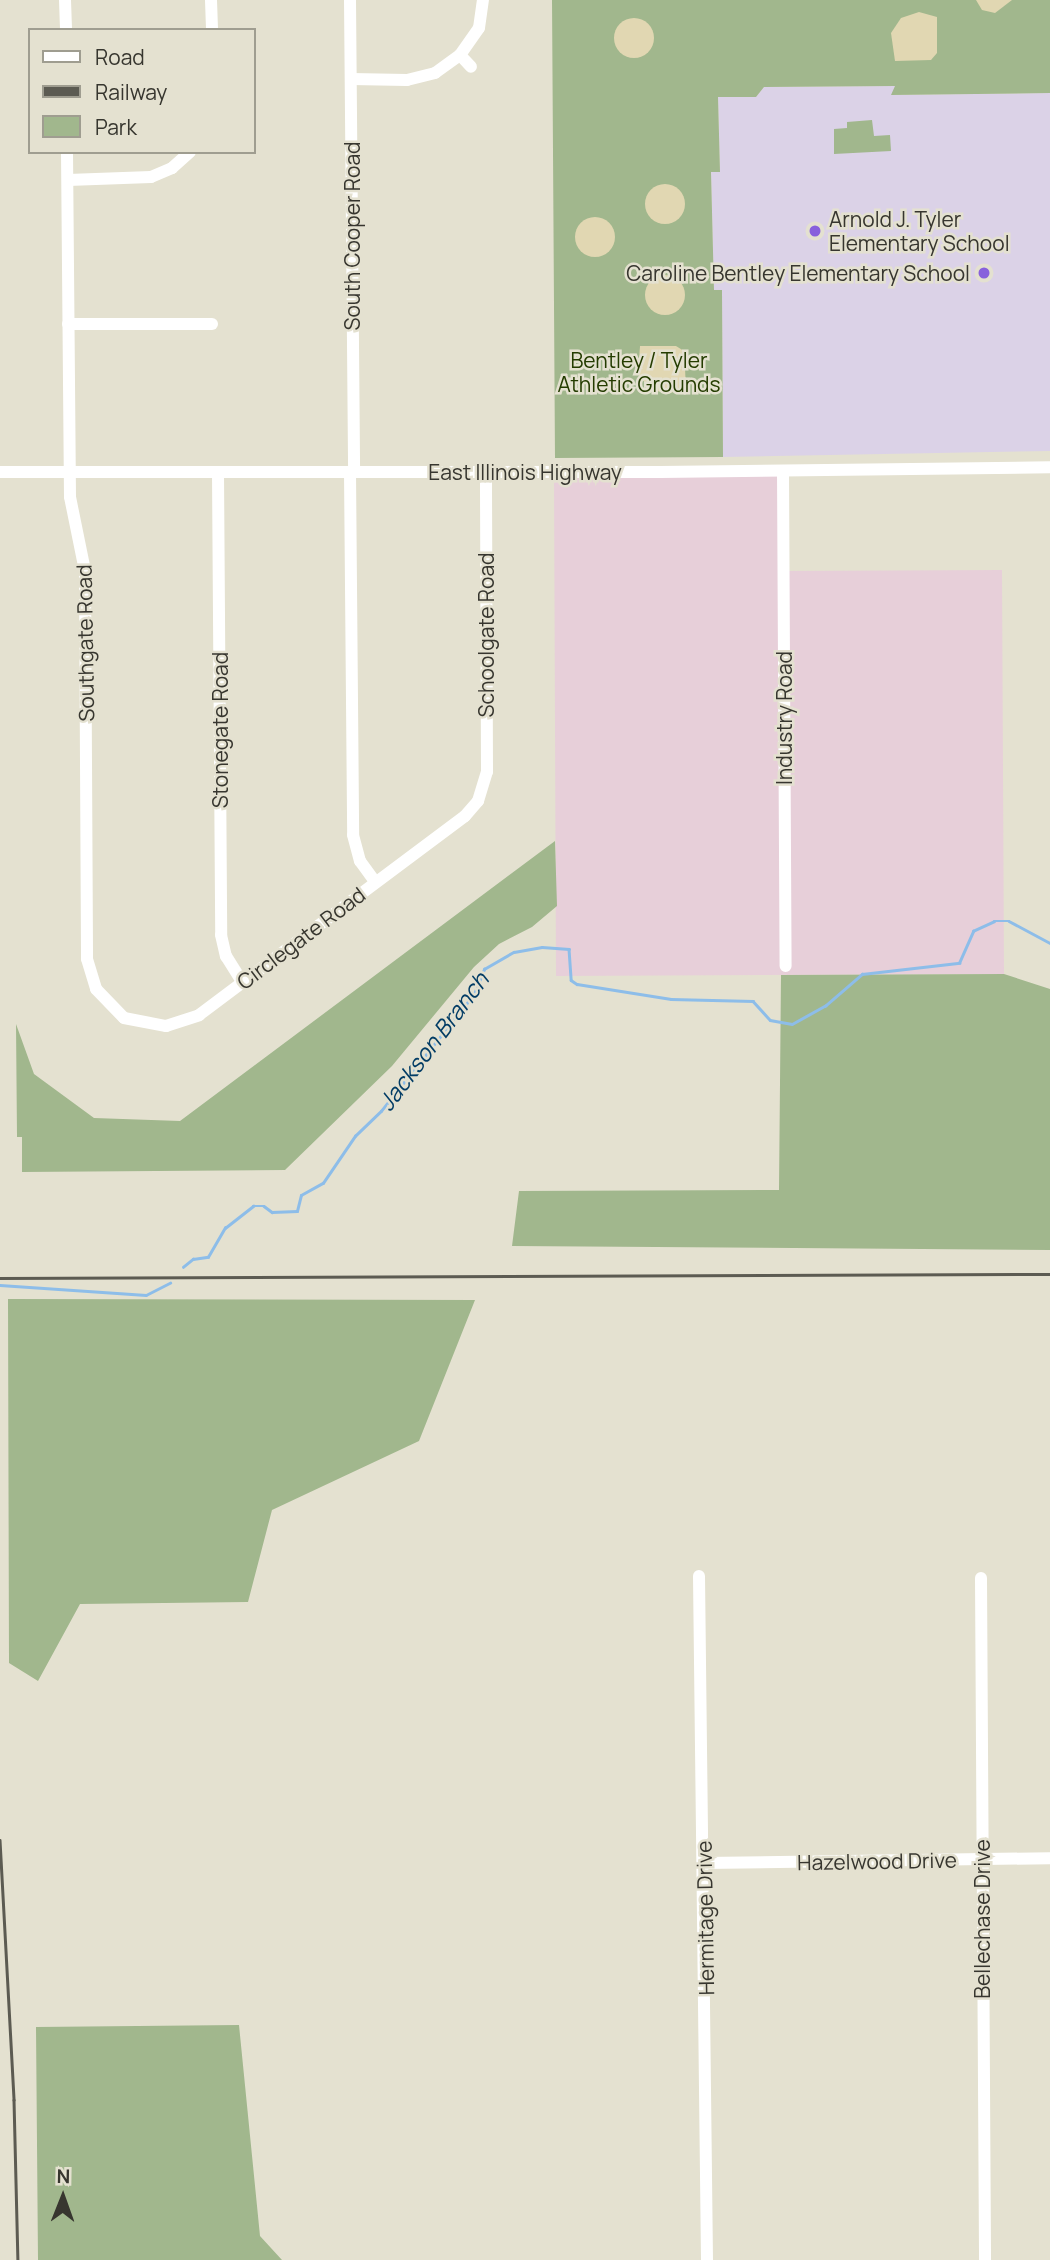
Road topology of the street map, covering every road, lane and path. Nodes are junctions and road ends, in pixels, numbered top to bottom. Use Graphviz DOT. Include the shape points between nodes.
graph roads {
  1 [pos="65,0"];
  2 [pos="211,0"];
  3 [pos="350,0"];
  4 [pos="483,0"];
  5 [pos="66,28"];
  6 [pos="212,28"];
  7 [pos="460,55"];
  8 [pos="471,67"];
  9 [pos="351,79"];
  10 [pos="67,154"];
  11 [pos="188,154"];
  12 [pos="68,180"];
  13 [pos="68,324"];
  14 [pos="212,324"];
  15 [pos="1050,467"];
  16 [pos="783,471"];
  17 [pos="0,472"];
  18 [pos="69,472"];
  19 [pos="218,472"];
  20 [pos="352,472"];
  21 [pos="486,472"];
  22 [pos="480,797"];
  23 [pos="375,882"];
  24 [pos="786,966"];
  25 [pos="242,982"];
  26 [pos="107,1004"];
  27 [pos="699,1576"];
  28 [pos="981,1578"];
  29 [pos="1050,1858"];
  30 [pos="981,1859"];
  31 [pos="704,1863"];
  32 [pos="707,2260"];
  33 [pos="985,2260"];
  1 -- 5 [label="street"];
  2 -- 6 [label="street"];
  3 -- 9 [label="street, South Cooper Road"];
  4 -- 7 [label="street" via="479,28"];
  7 -- 8 [label="street"];
  7 -- 9 [label="street" via="435,73 407,80"];
  9 -- 20 [label="street, South Cooper Road"];
  10 -- 12 [label="street, Southgate Road"];
  11 -- 12 [label="street" via="172,168 151,177"];
  12 -- 13 [label="street, Southgate Road"];
  13 -- 14 [label="street"];
  13 -- 18 [label="street, Southgate Road"];
  15 -- 16 [label="street, East Illinois Highway"];
  16 -- 21 [label="street, East Illinois Highway"];
  16 -- 24 [label="street, Industry Road"];
  17 -- 18 [label="street, East Illinois Highway"];
  18 -- 19 [label="street, East Illinois Highway"];
  18 -- 26 [label="street, Southgate Road" via="71,512 85,571 87,959 92,982"];
  19 -- 20 [label="street, East Illinois Highway"];
  19 -- 25 [label="street, Stonegate Road" via="221,935 226,956"];
  20 -- 21 [label="street, East Illinois Highway"];
  20 -- 23 [label="street, South Cooper Road" via="354,835 360,861"];
  21 -- 22 [label="street, Schoolgate Road" via="487,772"];
  22 -- 23 [label="street, Circlegate Road" via="465,816"];
  23 -- 25 [label="street, Circlegate Road"];
  25 -- 26 [label="street, Circlegate Road" via="199,1015 173,1025 137,1023"];
  27 -- 31 [label="street, Hermitage Drive"];
  28 -- 30 [label="street, Bellechase Drive"];
  29 -- 30 [label="street, Hazelwood Drive"];
  30 -- 31 [label="street, Hazelwood Drive"];
  30 -- 33 [label="street, Bellechase Drive"];
  31 -- 32 [label="street, Hermitage Drive"];
}
